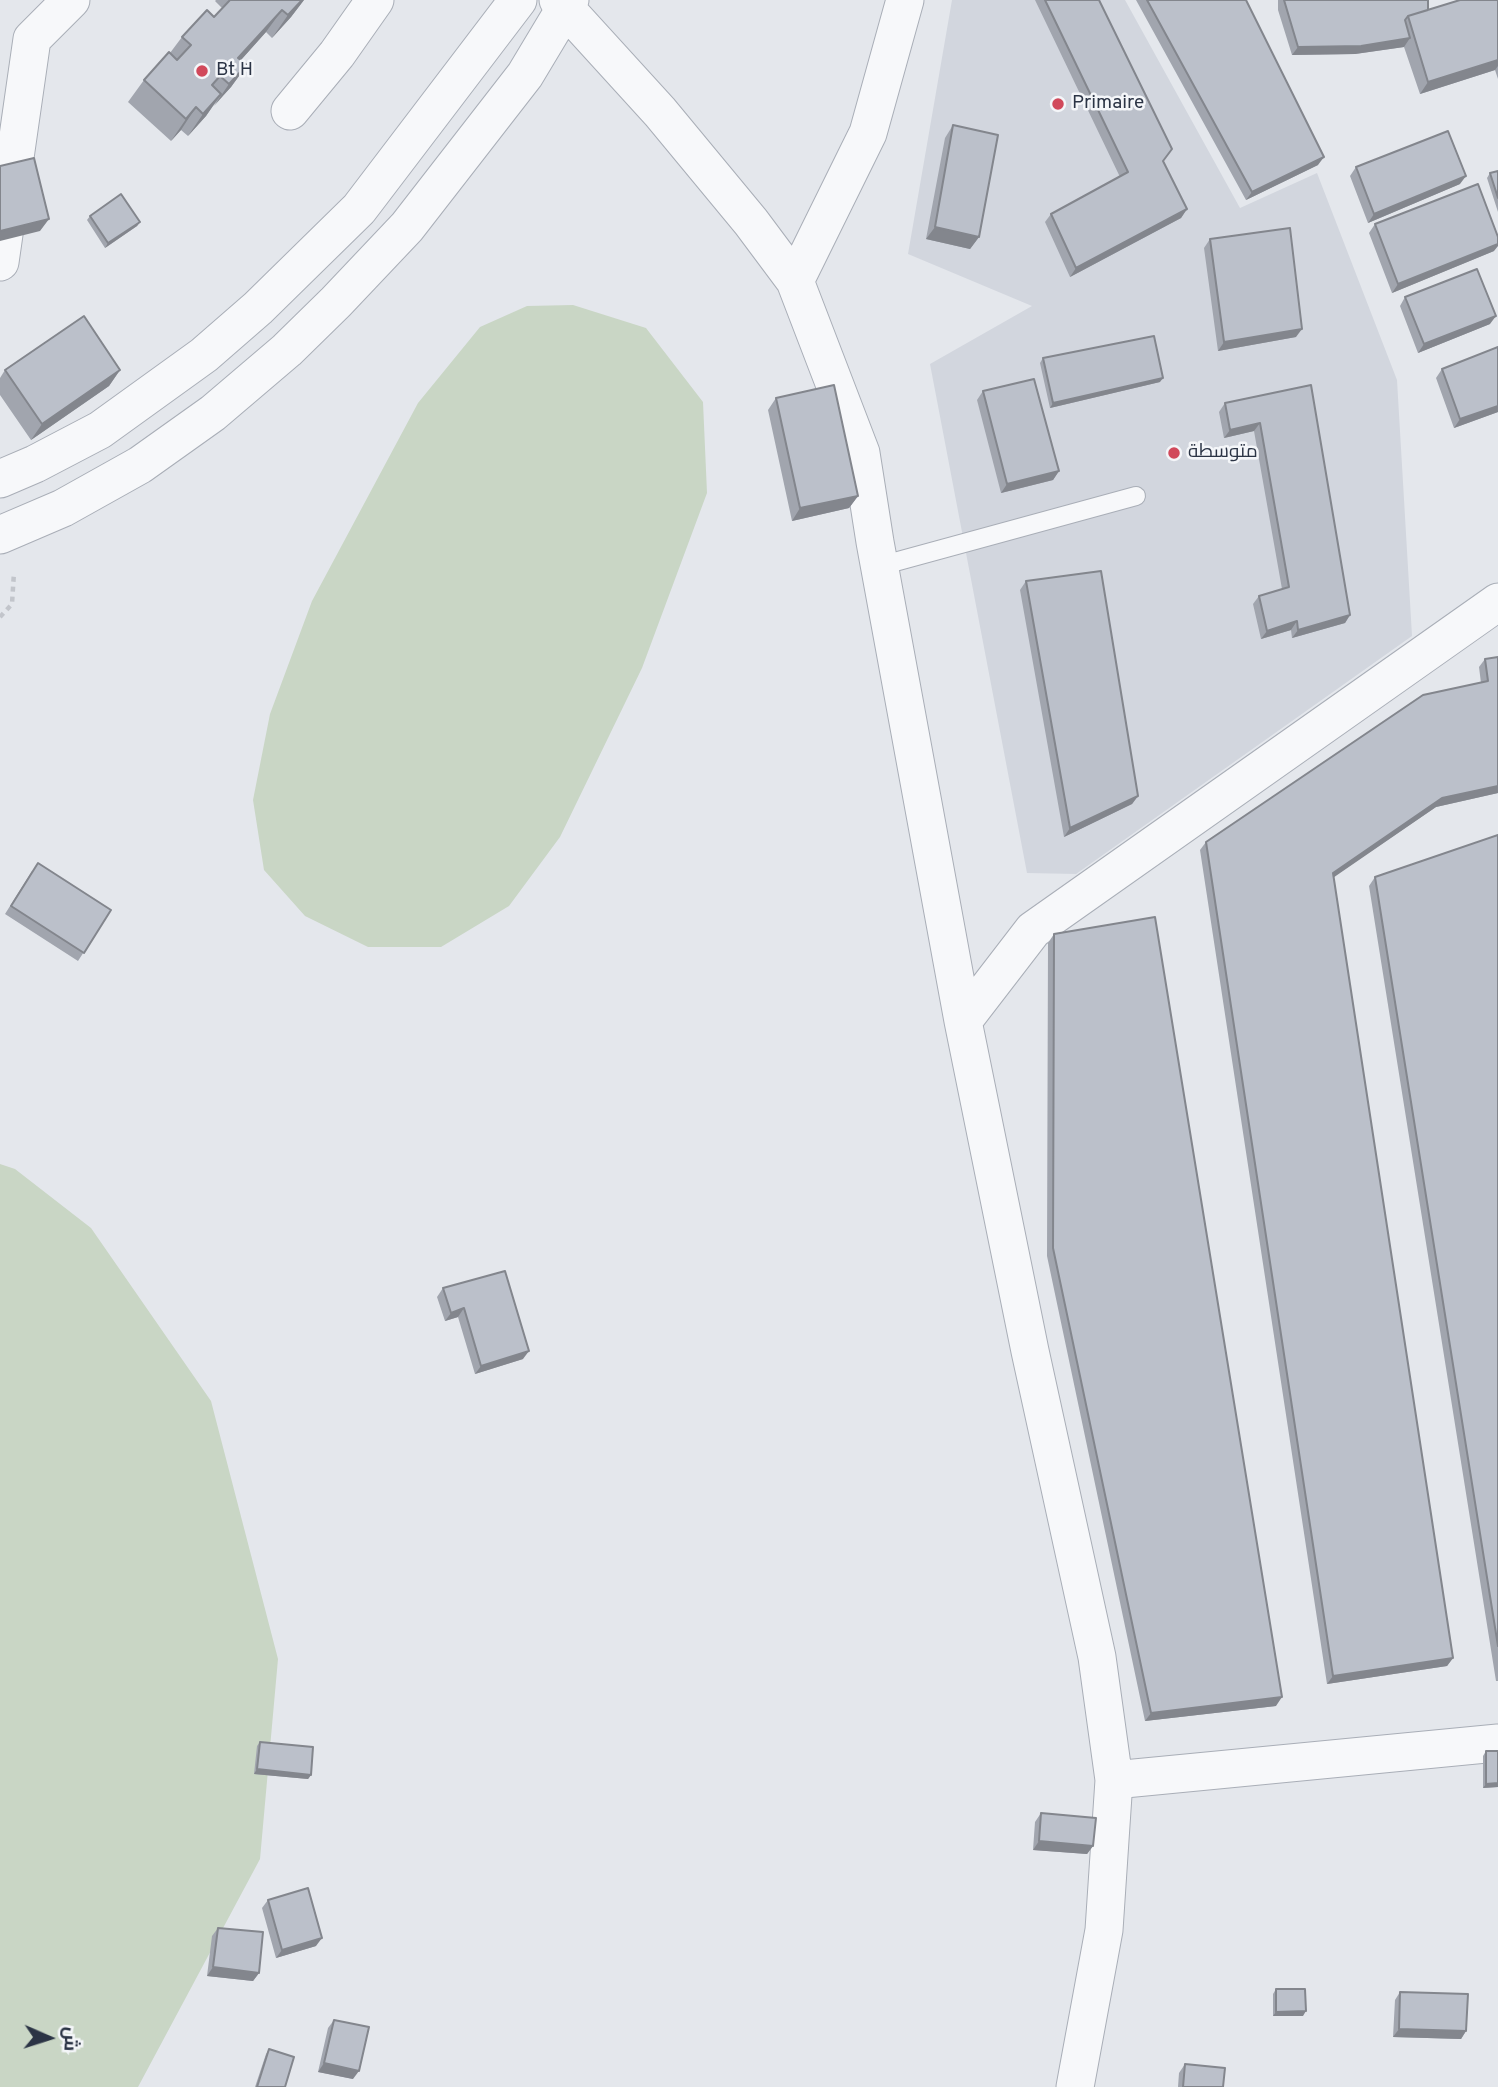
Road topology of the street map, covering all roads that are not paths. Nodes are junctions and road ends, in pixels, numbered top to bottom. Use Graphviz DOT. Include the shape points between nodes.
graph roads {
  1 [pos="71,0"];
  2 [pos="375,0"];
  3 [pos="518,0"];
  4 [pos="905,0"];
  5 [pos="564,2"];
  6 [pos="290,111"];
  7 [pos="0,262"];
  8 [pos="795,281"];
  9 [pos="0,479"];
  10 [pos="1136,496"];
  11 [pos="0,535"];
  12 [pos="880,566"];
  13 [pos="1498,602"];
  14 [pos="963,1021"];
  15 [pos="1498,1743"];
  16 [pos="1114,1780"];
  17 [pos="1075,2087"];
  1 -- 7 [label="street" via="32,39"];
  2 -- 6 [label="street" via="325,44"];
  3 -- 9 [label="street" via="359,209 258,308 204,355 100,430"];
  4 -- 8 [label="street" via="868,133"];
  5 -- 8 [label="street" via="660,112"];
  5 -- 11 [label="street" via="524,75 407,227 287,350 213,413 140,465 62,508"];
  8 -- 12 [label="street" via="861,453"];
  10 -- 12 [label="lane"];
  12 -- 14 [label="street"];
  13 -- 14 [label="street" via="1033,930"];
  14 -- 16 [label="street" via="1097,1657"];
  15 -- 16 [label="street"];
  16 -- 17 [label="street" via="1104,1930"];
}
